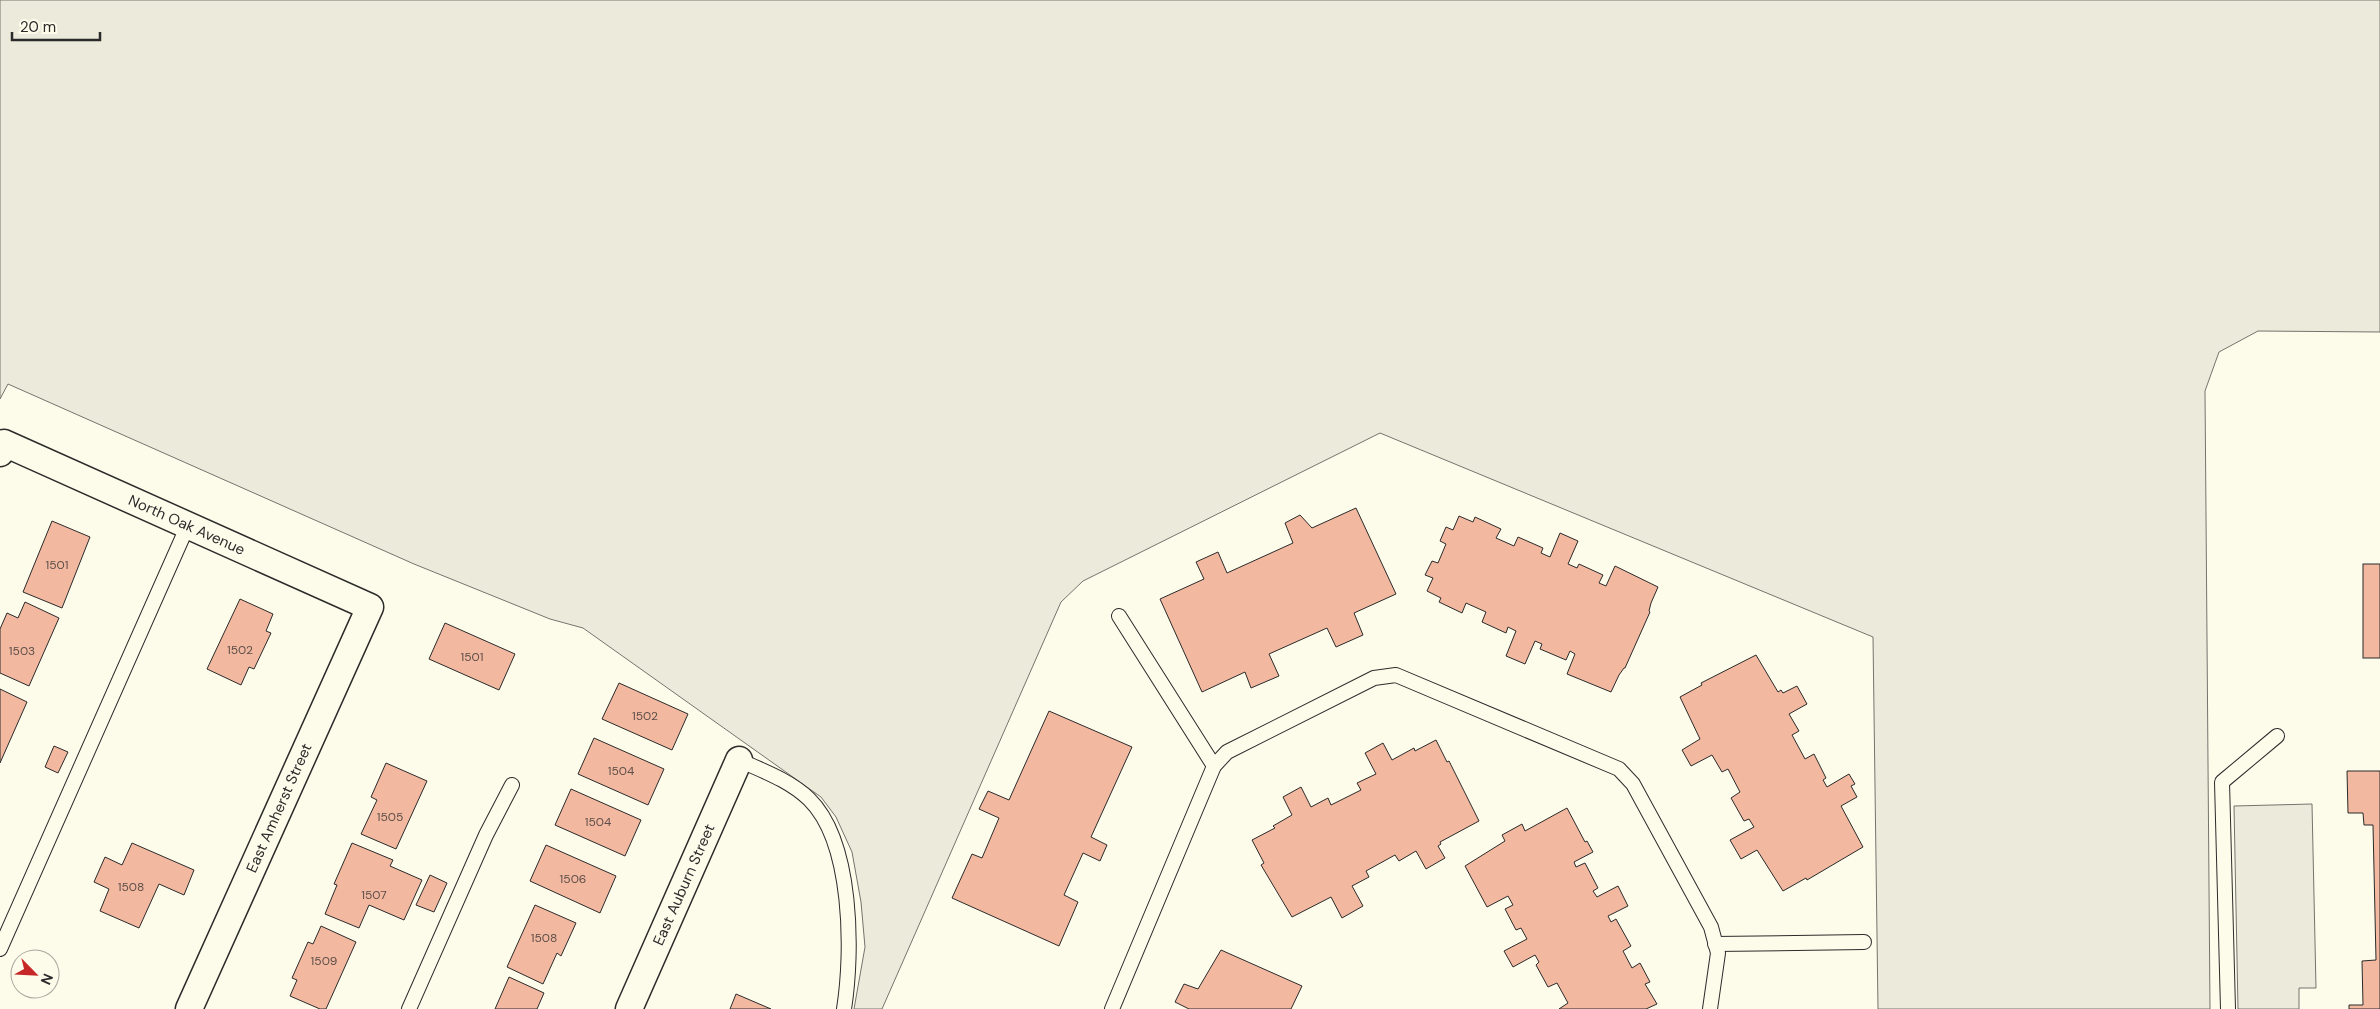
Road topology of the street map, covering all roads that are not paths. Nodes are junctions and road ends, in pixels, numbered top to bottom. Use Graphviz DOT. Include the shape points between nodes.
graph roads {
  1 [pos="2,448"];
  2 [pos="188,525"];
  3 [pos="370,606"];
  4 [pos="1119,616"];
  5 [pos="2277,736"];
  6 [pos="739,760"];
  7 [pos="1214,766"];
  8 [pos="512,785"];
  9 [pos="1864,942"];
  10 [pos="1715,944"];
  11 [pos="0,949"];
  12 [pos="188,1009"];
  13 [pos="409,1009"];
  14 [pos="629,1009"];
  15 [pos="844,1009"];
  16 [pos="1112,1009"];
  17 [pos="1710,1009"];
  18 [pos="2228,1009"];
  1 -- 2 [label="street, North Oak Avenue"];
  2 -- 3 [label="street, North Oak Avenue"];
  2 -- 11 [label="lane"];
  3 -- 12 [label="street, East Amherst Street"];
  4 -- 7 [label="lane"];
  5 -- 18 [label="lane" via="2222,782"];
  6 -- 14 [label="street, East Auburn Street"];
  6 -- 15 [label="lane" via="786,781 810,800 827,825 840,857 848,918"];
  7 -- 10 [label="lane" via="1227,752 1366,682 1396,675 1619,769 1633,784 1711,927"];
  7 -- 16 [label="lane"];
  8 -- 13 [label="lane" via="486,835"];
  9 -- 10 [label="lane"];
  10 -- 17 [label="lane" via="1718,953"];
}
